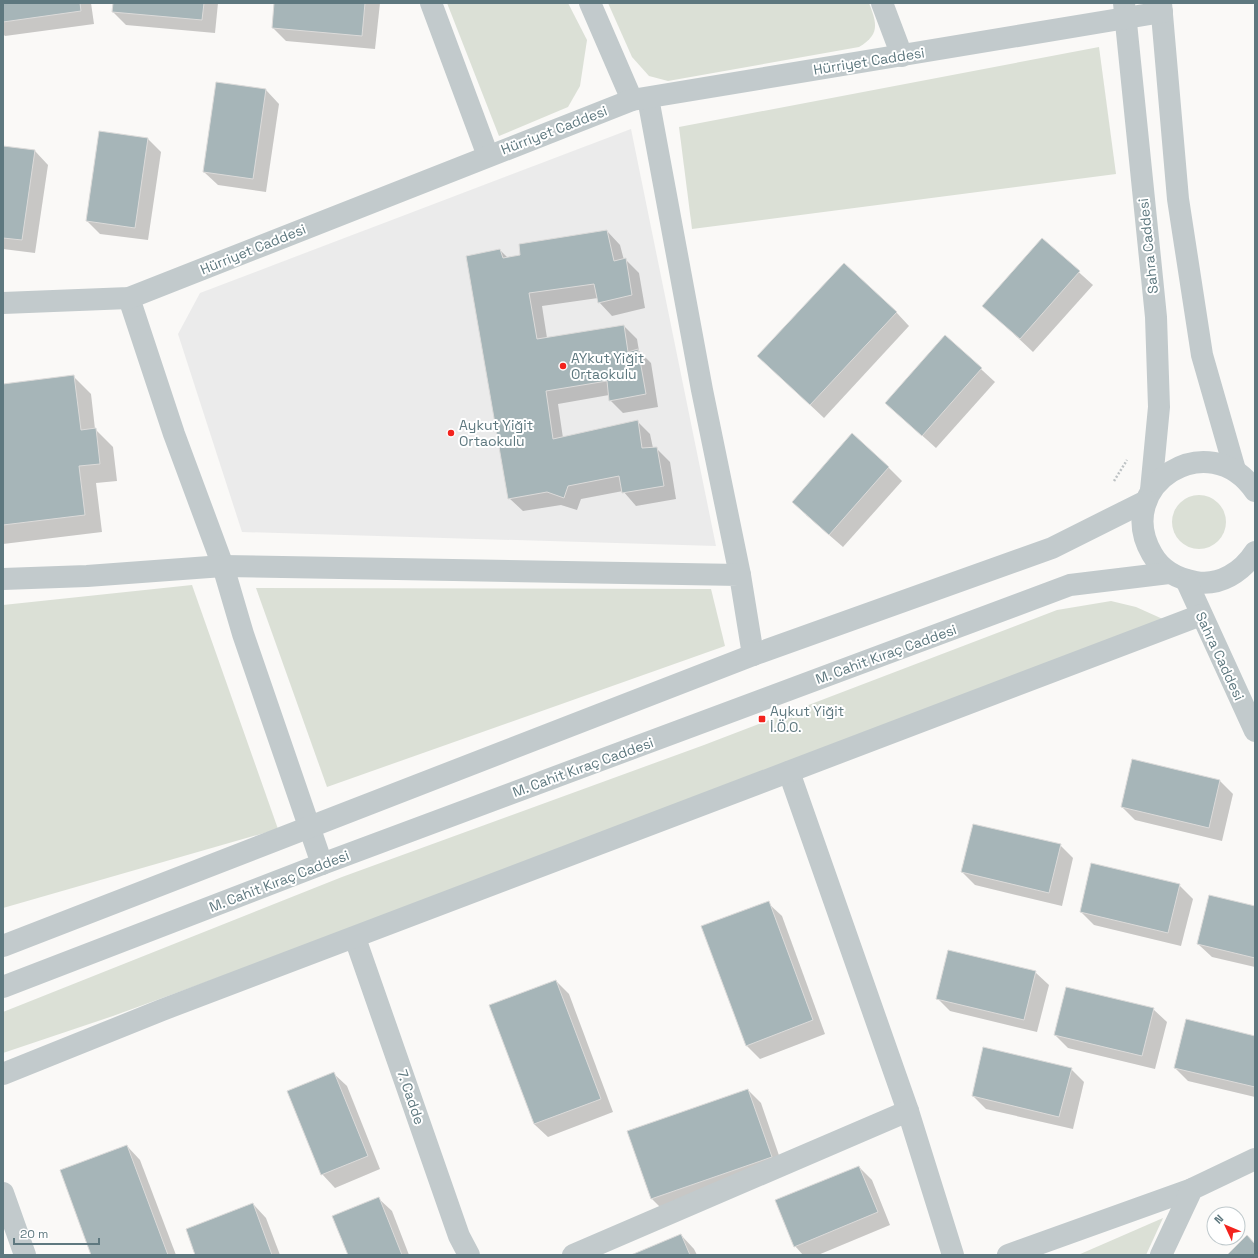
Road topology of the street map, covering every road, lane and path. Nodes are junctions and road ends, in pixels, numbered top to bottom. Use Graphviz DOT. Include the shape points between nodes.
graph roads {
  1 [pos="432,3"];
  2 [pos="590,3"];
  3 [pos="882,3"];
  4 [pos="1162,7"];
  5 [pos="1124,10"];
  6 [pos="902,56"];
  7 [pos="640,99"];
  8 [pos="488,156"];
  9 [pos="129,298"];
  10 [pos="3,303"];
  11 [pos="1235,470"];
  12 [pos="1255,491"];
  13 [pos="1149,495"];
  14 [pos="1255,552"];
  15 [pos="223,566"];
  16 [pos="740,575"];
  17 [pos="1177,577"];
  18 [pos="3,579"];
  19 [pos="1201,615"];
  20 [pos="753,655"];
  21 [pos="1255,732"];
  22 [pos="789,772"];
  23 [pos="309,828"];
  24 [pos="322,864"];
  25 [pos="355,938"];
  26 [pos="3,946"];
  27 [pos="3,987"];
  28 [pos="3,1074"];
  29 [pos="908,1111"];
  30 [pos="1255,1159"];
  31 [pos="1192,1190"];
  32 [pos="3,1193"];
  33 [pos="25,1255"];
  34 [pos="469,1255"];
  35 [pos="573,1255"];
  36 [pos="953,1255"];
  37 [pos="1008,1255"];
  38 [pos="1161,1255"];
  1 -- 8 [label="street"];
  2 -- 7 [label="street"];
  3 -- 6 [label="street"];
  4 -- 5 [label="street, Hürriyet Caddesi"];
  4 -- 11 [label="street" via="1178,199 1202,355"];
  5 -- 6 [label="street, Hürriyet Caddesi"];
  5 -- 13 [label="street, Sahra Caddesi" via="1156,317 1159,407"];
  6 -- 7 [label="street, Hürriyet Caddesi"];
  7 -- 8 [label="street, Hürriyet Caddesi"];
  7 -- 16 [label="street"];
  8 -- 9 [label="street, Hürriyet Caddesi"];
  9 -- 10 [label="street, Hürriyet Caddesi"];
  9 -- 15 [label="street" via="174,434"];
  11 -- 12 [label="street" via="1248,480"];
  11 -- 13 [label="street" via="1217,463 1199,461 1180,465 1164,476"];
  13 -- 17 [label="street, Sahra Caddesi" via="1144,507 1142,526 1146,544 1155,560"];
  13 -- 20 [label="street" via="1052,548"];
  14 -- 17 [label="street, M. Cahit Kıraç Caddesi" via="1249,562 1236,573 1220,580 1203,583"];
  15 -- 16 [label="street"];
  15 -- 18 [label="street"];
  15 -- 23 [label="street" via="243,634"];
  16 -- 20 [label="street"];
  17 -- 19 [label="street, Sahra Caddesi"];
  17 -- 24 [label="street, M. Cahit Kıraç Caddesi" via="1070,585"];
  19 -- 21 [label="street, Sahra Caddesi"];
  19 -- 22 [label="street"];
  20 -- 23 [label="street"];
  22 -- 25 [label="street"];
  22 -- 29 [label="street"];
  23 -- 24 [label="street"];
  23 -- 26 [label="street"];
  24 -- 27 [label="street, M. Cahit Kıraç Caddesi"];
  25 -- 28 [label="street" via="162,1010"];
  25 -- 34 [label="street, 7. Cadde" via="459,1236"];
  29 -- 35 [label="street"];
  29 -- 36 [label="street"];
  30 -- 31 [label="street"];
  31 -- 37 [label="street"];
  31 -- 38 [label="street"];
  32 -- 33 [label="street"];
}
